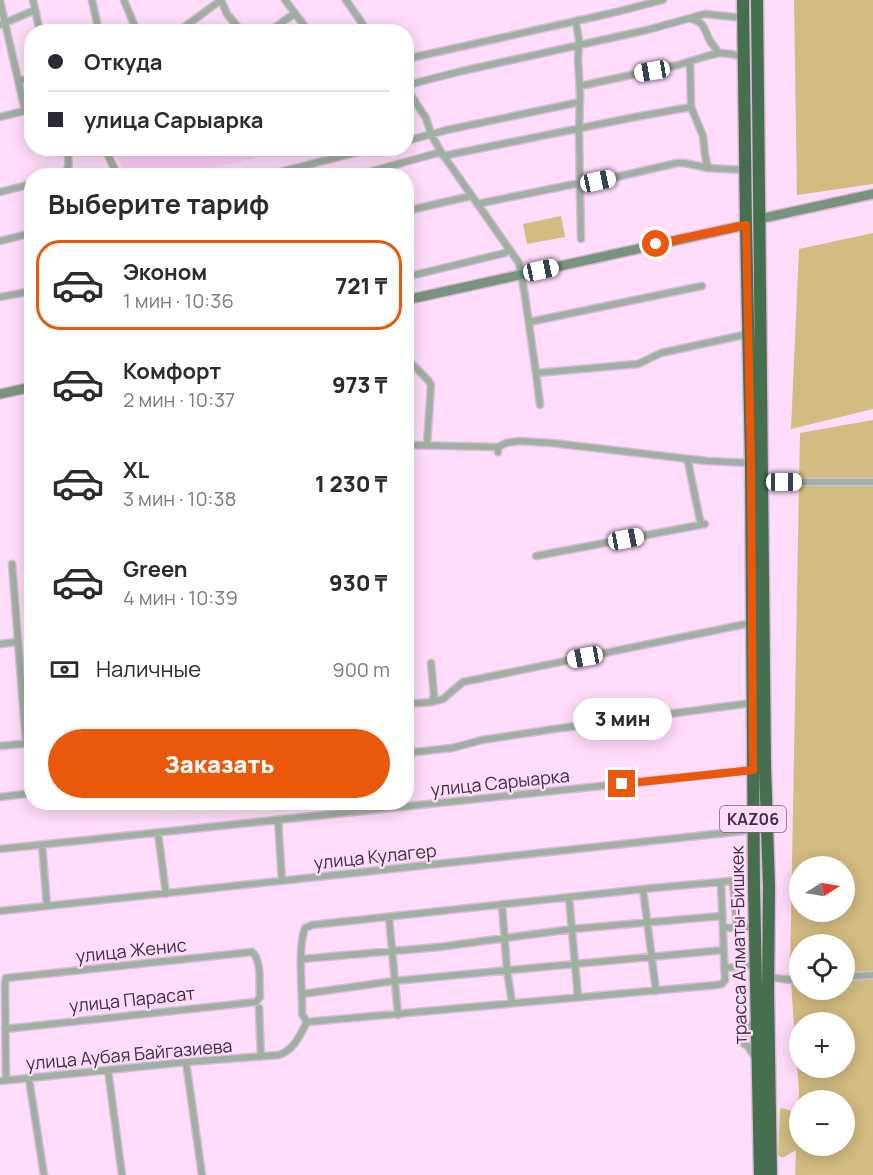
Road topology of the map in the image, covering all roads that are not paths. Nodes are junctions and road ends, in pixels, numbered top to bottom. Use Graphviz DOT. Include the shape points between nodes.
graph roads {
  1 [pos="33,0"];
  2 [pos="92,0"];
  3 [pos="124,0"];
  4 [pos="221,0"];
  5 [pos="285,0"];
  6 [pos="346,0"];
  7 [pos="663,0"];
  8 [pos="743,0"];
  9 [pos="757,0"];
  10 [pos="0,1"];
  11 [pos="35,10"];
  12 [pos="295,13"];
  13 [pos="689,18"];
  14 [pos="744,18"];
  15 [pos="578,20"];
  16 [pos="38,24"];
  17 [pos="97,24"];
  18 [pos="134,24"];
  19 [pos="188,24"];
  20 [pos="235,24"];
  21 [pos="280,24"];
  22 [pos="303,24"];
  23 [pos="362,24"];
  24 [pos="3,25"];
  25 [pos="579,44"];
  26 [pos="719,53"];
  27 [pos="414,57"];
  28 [pos="744,58"];
  29 [pos="690,61"];
  30 [pos="18,80"];
  31 [pos="24,80"];
  32 [pos="414,84"];
  33 [pos="580,86"];
  34 [pos="414,99"];
  35 [pos="580,102"];
  36 [pos="417,103"];
  37 [pos="414,104"];
  38 [pos="24,106"];
  39 [pos="691,107"];
  40 [pos="24,111"];
  41 [pos="0,117"];
  42 [pos="579,129"];
  43 [pos="431,135"];
  44 [pos="414,139"];
  45 [pos="442,154"];
  46 [pos="343,156"];
  47 [pos="295,168"];
  48 [pos="387,168"];
  49 [pos="708,168"];
  50 [pos="745,170"];
  51 [pos="580,183"];
  52 [pos="24,186"];
  53 [pos="0,192"];
  54 [pos="873,194"];
  55 [pos="471,196"];
  56 [pos="477,204"];
  57 [pos="414,209"];
  58 [pos="759,219"];
  59 [pos="746,225"];
  60 [pos="24,235"];
  61 [pos="580,239"];
  62 [pos="0,241"];
  63 [pos="509,249"];
  64 [pos="522,274"];
  65 [pos="414,275"];
  66 [pos="702,286"];
  67 [pos="24,292"];
  68 [pos="0,297"];
  69 [pos="414,298"];
  70 [pos="529,322"];
  71 [pos="748,334"];
  72 [pos="414,366"];
  73 [pos="536,373"];
  74 [pos="24,389"];
  75 [pos="0,394"];
  76 [pos="540,405"];
  77 [pos="414,445"];
  78 [pos="427,445"];
  79 [pos="685,458"];
  80 [pos="751,463"];
  81 [pos="762,482"];
  82 [pos="873,482"];
  83 [pos="536,556"];
  84 [pos="12,564"];
  85 [pos="757,571"];
  86 [pos="752,623"];
  87 [pos="17,642"];
  88 [pos="0,644"];
  89 [pos="431,663"];
  90 [pos="24,701"];
  91 [pos="432,702"];
  92 [pos="414,703"];
  93 [pos="753,703"];
  94 [pos="24,744"];
  95 [pos="0,746"];
  96 [pos="414,752"];
  97 [pos="753,770"];
  98 [pos="24,794"];
  99 [pos="0,797"];
  100 [pos="414,806"];
  101 [pos="373,810"];
  102 [pos="278,820"];
  103 [pos="754,830"];
  104 [pos="158,833"];
  105 [pos="42,845"];
  106 [pos="0,849"];
  107 [pos="282,881"];
  108 [pos="721,883"];
  109 [pos="754,887"];
  110 [pos="769,887"];
  111 [pos="643,889"];
  112 [pos="166,894"];
  113 [pos="569,897"];
  114 [pos="502,904"];
  115 [pos="47,906"];
  116 [pos="0,910"];
  117 [pos="722,916"];
  118 [pos="389,917"];
  119 [pos="647,924"];
  120 [pos="755,927"];
  121 [pos="723,928"];
  122 [pos="737,928"];
  123 [pos="572,929"];
  124 [pos="504,938"];
  125 [pos="392,950"];
  126 [pos="724,950"];
  127 [pos="651,958"];
  128 [pos="302,959"];
  129 [pos="576,965"];
  130 [pos="756,965"];
  131 [pos="724,968"];
  132 [pos="507,970"];
  133 [pos="873,975"];
  134 [pos="855,976"];
  135 [pos="768,977"];
  136 [pos="789,980"];
  137 [pos="394,981"];
  138 [pos="656,990"];
  139 [pos="303,994"];
  140 [pos="260,997"];
  141 [pos="578,998"];
  142 [pos="512,1003"];
  143 [pos="259,1008"];
  144 [pos="398,1015"];
  145 [pos="307,1022"];
  146 [pos="5,1029"];
  147 [pos="261,1057"];
  148 [pos="186,1062"];
  149 [pos="108,1070"];
  150 [pos="29,1079"];
  151 [pos="3,1081"];
  152 [pos="44,1175"];
  153 [pos="122,1175"];
  154 [pos="202,1175"];
  155 [pos="760,1175"];
  156 [pos="771,1175"];
  1 -- 11 [label="street"];
  2 -- 17 [label="street"];
  3 -- 18 [label="street"];
  4 -- 19 [label="street"];
  4 -- 20 [label="street"];
  5 -- 12 [label="street"];
  6 -- 23 [label="street"];
  7 -- 15 [label="street"];
  8 -- 14 [label="highway, KАZ06"];
  9 -- 58 [label="highway, KАZ06"];
  10 -- 24 [label="street"];
  11 -- 16 [label="street"];
  11 -- 24 [label="street"];
  12 -- 21 [label="street"];
  12 -- 22 [label="street"];
  13 -- 14 [label="street" via="705,14"];
  13 -- 25 [label="street"];
  13 -- 26 [label="street" via="699,20"];
  14 -- 28 [label="highway, KАZ06"];
  15 -- 25 [label="street"];
  15 -- 27 [label="street"];
  24 -- 30 [label="street"];
  25 -- 32 [label="street"];
  25 -- 33 [label="street"];
  26 -- 28 [label="street"];
  26 -- 29 [label="street"];
  28 -- 50 [label="highway, KАZ06"];
  29 -- 33 [label="street"];
  29 -- 39 [label="street"];
  30 -- 31 [label="street"];
  30 -- 38 [label="street"];
  33 -- 35 [label="street"];
  34 -- 36 [label="street"];
  35 -- 42 [label="street"];
  35 -- 43 [label="street"];
  36 -- 37 [label="street"];
  36 -- 43 [label="street"];
  39 -- 42 [label="street"];
  39 -- 49 [label="street" via="703,136"];
  40 -- 41 [label="street"];
  42 -- 45 [label="street"];
  42 -- 51 [label="street"];
  43 -- 44 [label="street"];
  43 -- 45 [label="street"];
  45 -- 48 [label="street"];
  45 -- 55 [label="street"];
  46 -- 47 [label="street"];
  49 -- 50 [label="street"];
  49 -- 51 [label="street" via="677,163"];
  50 -- 59 [label="highway, KАZ06"];
  51 -- 56 [label="street"];
  51 -- 61 [label="street"];
  52 -- 53 [label="street"];
  54 -- 58 [label="street"];
  55 -- 56 [label="street"];
  55 -- 57 [label="street"];
  56 -- 63 [label="street"];
  58 -- 81 [label="highway, KАZ06"];
  59 -- 64 [label="street"];
  59 -- 71 [label="highway, KАZ06"];
  60 -- 62 [label="street"];
  63 -- 64 [label="street"];
  63 -- 65 [label="street"];
  64 -- 69 [label="street"];
  64 -- 70 [label="street"];
  66 -- 70 [label="street"];
  67 -- 68 [label="street"];
  70 -- 73 [label="street"];
  71 -- 73 [label="street" via="661,353 638,364"];
  71 -- 80 [label="highway, KАZ06"];
  72 -- 78 [label="street" via="431,385"];
  73 -- 76 [label="street"];
  74 -- 75 [label="street"];
  77 -- 78 [label="street"];
  78 -- 79 [label="street" via="498,449 506,443 541,442"];
  79 -- 80 [label="street"];
  79 -- 83 [label="street" via="703,524"];
  80 -- 85 [label="highway, трасса Алматы-Бишкек / KАZ06"];
  81 -- 82 [label="street"];
  81 -- 85 [label="highway, трасса Алматы-Бишкек / KАZ06"];
  84 -- 87 [label="street"];
  85 -- 86 [label="highway, трасса Алматы-Бишкек / KАZ06"];
  85 -- 110 [label="highway, трасса Алматы-Бишкек / KАZ06"];
  86 -- 91 [label="street" via="463,682 443,699"];
  86 -- 93 [label="highway, трасса Алматы-Бишкек / KАZ06"];
  87 -- 88 [label="street"];
  87 -- 90 [label="street"];
  89 -- 91 [label="street"];
  91 -- 92 [label="street"];
  93 -- 96 [label="street"];
  93 -- 97 [label="highway, трасса Алматы-Бишкек / KАZ06"];
  94 -- 95 [label="street"];
  97 -- 100 [label="street, улица Сарыарка"];
  97 -- 103 [label="highway, трасса Алматы-Бишкек / KАZ06"];
  98 -- 99 [label="street"];
  101 -- 102 [label="street, улица Сарыарка"];
  102 -- 104 [label="street, улица Сарыарка"];
  102 -- 107 [label="street"];
  103 -- 107 [label="street, улица Кулагер"];
  103 -- 109 [label="highway, трасса Алматы-Бишкек / KАZ06"];
  104 -- 105 [label="street, улица Сарыарка"];
  104 -- 112 [label="street"];
  105 -- 106 [label="street, улица Сарыарка"];
  105 -- 115 [label="street"];
  107 -- 112 [label="street, улица Кулагер"];
  108 -- 111 [label="street"];
  108 -- 117 [label="street"];
  108 -- 122 [label="street" via="733,883"];
  109 -- 110 [label="highway"];
  109 -- 120 [label="highway, трасса Алматы-Бишкек / KАZ06"];
  110 -- 135 [label="highway, трасса Алматы-Бишкек / KАZ06"];
  111 -- 113 [label="street"];
  111 -- 119 [label="street"];
  112 -- 115 [label="street, улица Кулагер"];
  113 -- 114 [label="street"];
  113 -- 123 [label="street"];
  114 -- 118 [label="street"];
  114 -- 124 [label="street"];
  115 -- 116 [label="street, улица Кулагер"];
  117 -- 119 [label="street"];
  117 -- 121 [label="street"];
  118 -- 125 [label="street"];
  118 -- 128 [label="street" via="308,926 303,935"];
  119 -- 123 [label="street"];
  119 -- 127 [label="street"];
  120 -- 122 [label="street"];
  120 -- 130 [label="highway, трасса Алматы-Бишкек / KАZ06"];
  121 -- 122 [label="street"];
  121 -- 126 [label="street"];
  123 -- 124 [label="street"];
  123 -- 129 [label="street"];
  124 -- 125 [label="street"];
  124 -- 132 [label="street"];
  125 -- 128 [label="street"];
  125 -- 137 [label="street"];
  126 -- 127 [label="street"];
  126 -- 131 [label="street"];
  127 -- 129 [label="street"];
  127 -- 138 [label="street"];
  128 -- 139 [label="street"];
  129 -- 132 [label="street"];
  129 -- 141 [label="street"];
  130 -- 131 [label="street"];
  130 -- 155 [label="highway, трасса Алматы-Бишкек / KАZ06"];
  131 -- 138 [label="street" via="722,984"];
  132 -- 137 [label="street"];
  132 -- 142 [label="street"];
  133 -- 134 [label="street"];
  135 -- 136 [label="street"];
  135 -- 156 [label="highway, трасса Алматы-Бишкек / KАZ06"];
  137 -- 139 [label="street"];
  137 -- 144 [label="street"];
  138 -- 141 [label="street"];
  139 -- 145 [label="street" via="302,1014"];
  140 -- 146 [label="street, улица Парасат" via="256,1002"];
  140 -- 146 [label="street, улица Женис" via="256,956 252,952 6,978"];
  141 -- 142 [label="street"];
  142 -- 144 [label="street"];
  143 -- 147 [label="street"];
  144 -- 145 [label="street"];
  145 -- 147 [label="street, улица Аубая Байгазиева" via="289,1051"];
  146 -- 151 [label="street"];
  147 -- 148 [label="street, улица Аубая Байгазиева"];
  148 -- 149 [label="street, улица Аубая Байгазиева"];
  148 -- 154 [label="street"];
  149 -- 150 [label="street, улица Аубая Байгазиева"];
  149 -- 153 [label="street"];
  150 -- 151 [label="street, улица Аубая Байгазиева"];
  150 -- 152 [label="street"];
}
